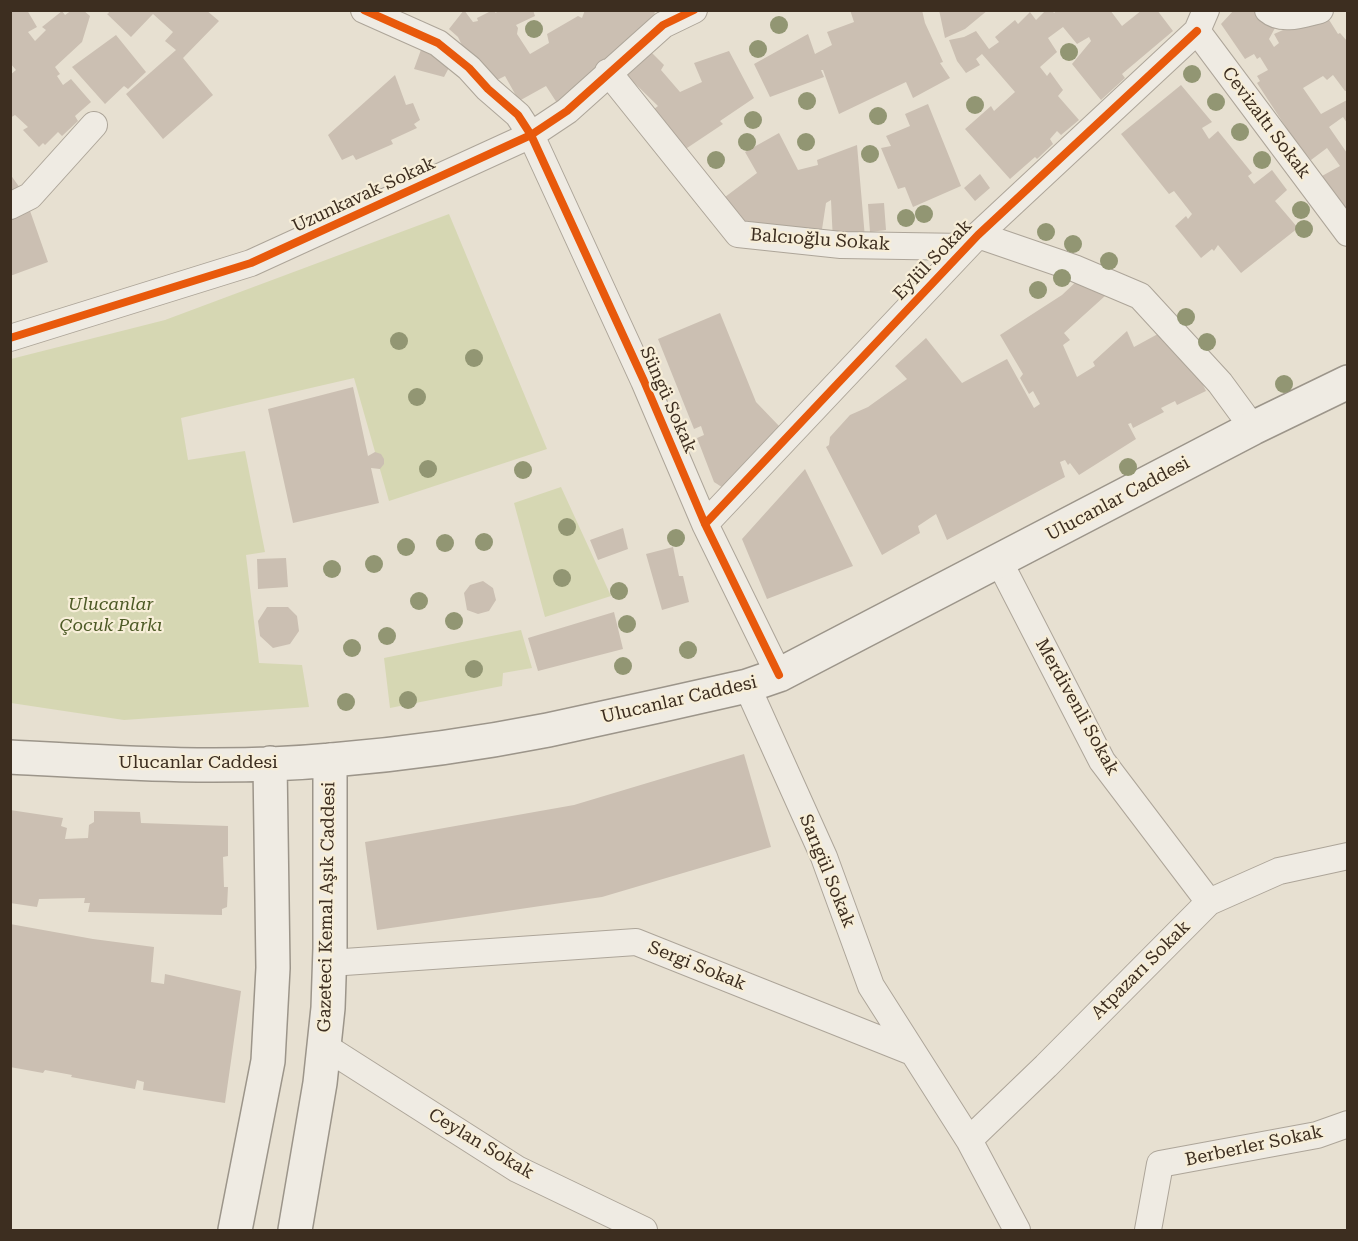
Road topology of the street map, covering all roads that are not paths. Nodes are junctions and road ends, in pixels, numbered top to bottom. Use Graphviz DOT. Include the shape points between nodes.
graph roads {
  1 [pos="364,10"];
  2 [pos="694,10"];
  3 [pos="1268,10"];
  4 [pos="1320,10"];
  5 [pos="1201,21"];
  6 [pos="608,72"];
  7 [pos="94,125"];
  8 [pos="531,135"];
  9 [pos="10,206"];
  10 [pos="1347,233"];
  11 [pos="972,241"];
  12 [pos="10,338"];
  13 [pos="1347,382"];
  14 [pos="1253,428"];
  15 [pos="705,524"];
  16 [pos="999,561"];
  17 [pos="779,675"];
  18 [pos="747,686"];
  19 [pos="10,733"];
  20 [pos="10,757"];
  21 [pos="330,760"];
  22 [pos="85,761"];
  23 [pos="270,763"];
  24 [pos="1347,856"];
  25 [pos="1209,902"];
  26 [pos="330,963"];
  27 [pos="324,1047"];
  28 [pos="912,1052"];
  29 [pos="1347,1124"];
  30 [pos="969,1140"];
  31 [pos="236,1230"];
  32 [pos="295,1230"];
  33 [pos="644,1230"];
  34 [pos="1017,1230"];
  35 [pos="1148,1230"];
  1 -- 8 [label="street, Süngü Sokak" via="438,43 518,114"];
  2 -- 6 [label="street, Uzunkavak Sokak" via="663,25"];
  3 -- 4 [label="street" via="1292,17"];
  5 -- 10 [label="street, Cevizaltı Sokak"];
  5 -- 11 [label="street, Eylül Sokak"];
  6 -- 8 [label="street, Uzunkavak Sokak" via="567,111"];
  6 -- 11 [label="street, Balcıoğlu Sokak" via="738,234 842,245"];
  7 -- 9 [label="street" via="30,196"];
  8 -- 12 [label="street, Uzunkavak Sokak" via="251,263"];
  8 -- 15 [label="street, Süngü Sokak"];
  11 -- 14 [label="street, Balcıoğlu Sokak" via="1074,268 1140,296 1220,383"];
  11 -- 15 [label="street, Eylül Sokak"];
  13 -- 14 [label="main road, Ulucanlar Caddesi"];
  14 -- 16 [label="main road, Ulucanlar Caddesi"];
  15 -- 17 [label="street, Süngü Sokak"];
  16 -- 17 [label="main road, Ulucanlar Caddesi"];
  16 -- 25 [label="street, Merdivenli Sokak" via="1102,761"];
  17 -- 18 [label="main road, Ulucanlar Caddesi"];
  18 -- 21 [label="main road, Ulucanlar Caddesi" via="546,730 433,749"];
  18 -- 28 [label="street, Sarıgül Sokak" via="824,857 871,986"];
  19 -- 22 [label="main road, Ulucanlar Caddesi"];
  20 -- 22 [label="main road, Ulucanlar Caddesi"];
  21 -- 23 [label="main road, Ulucanlar Caddesi"];
  21 -- 26 [label="main road, Gazeteci Kemal Aşık Caddesi"];
  22 -- 23 [label="main road, Ulucanlar Caddesi"];
  23 -- 31 [label="main road" via="273,968 268,1061"];
  24 -- 25 [label="street, Atpazarı Sokak" via="1279,871"];
  25 -- 30 [label="street, Atpazarı Sokak"];
  26 -- 27 [label="main road, Gazeteci Kemal Aşık Caddesi"];
  26 -- 28 [label="street, Sergi Sokak" via="636,942"];
  27 -- 32 [label="main road, Gazeteci Kemal Aşık Caddesi"];
  27 -- 33 [label="street, Ceylan Sokak" via="517,1169"];
  28 -- 30 [label="street"];
  29 -- 35 [label="street, Berberler Sokak" via="1317,1135 1160,1164"];
  30 -- 34 [label="street"];
}
